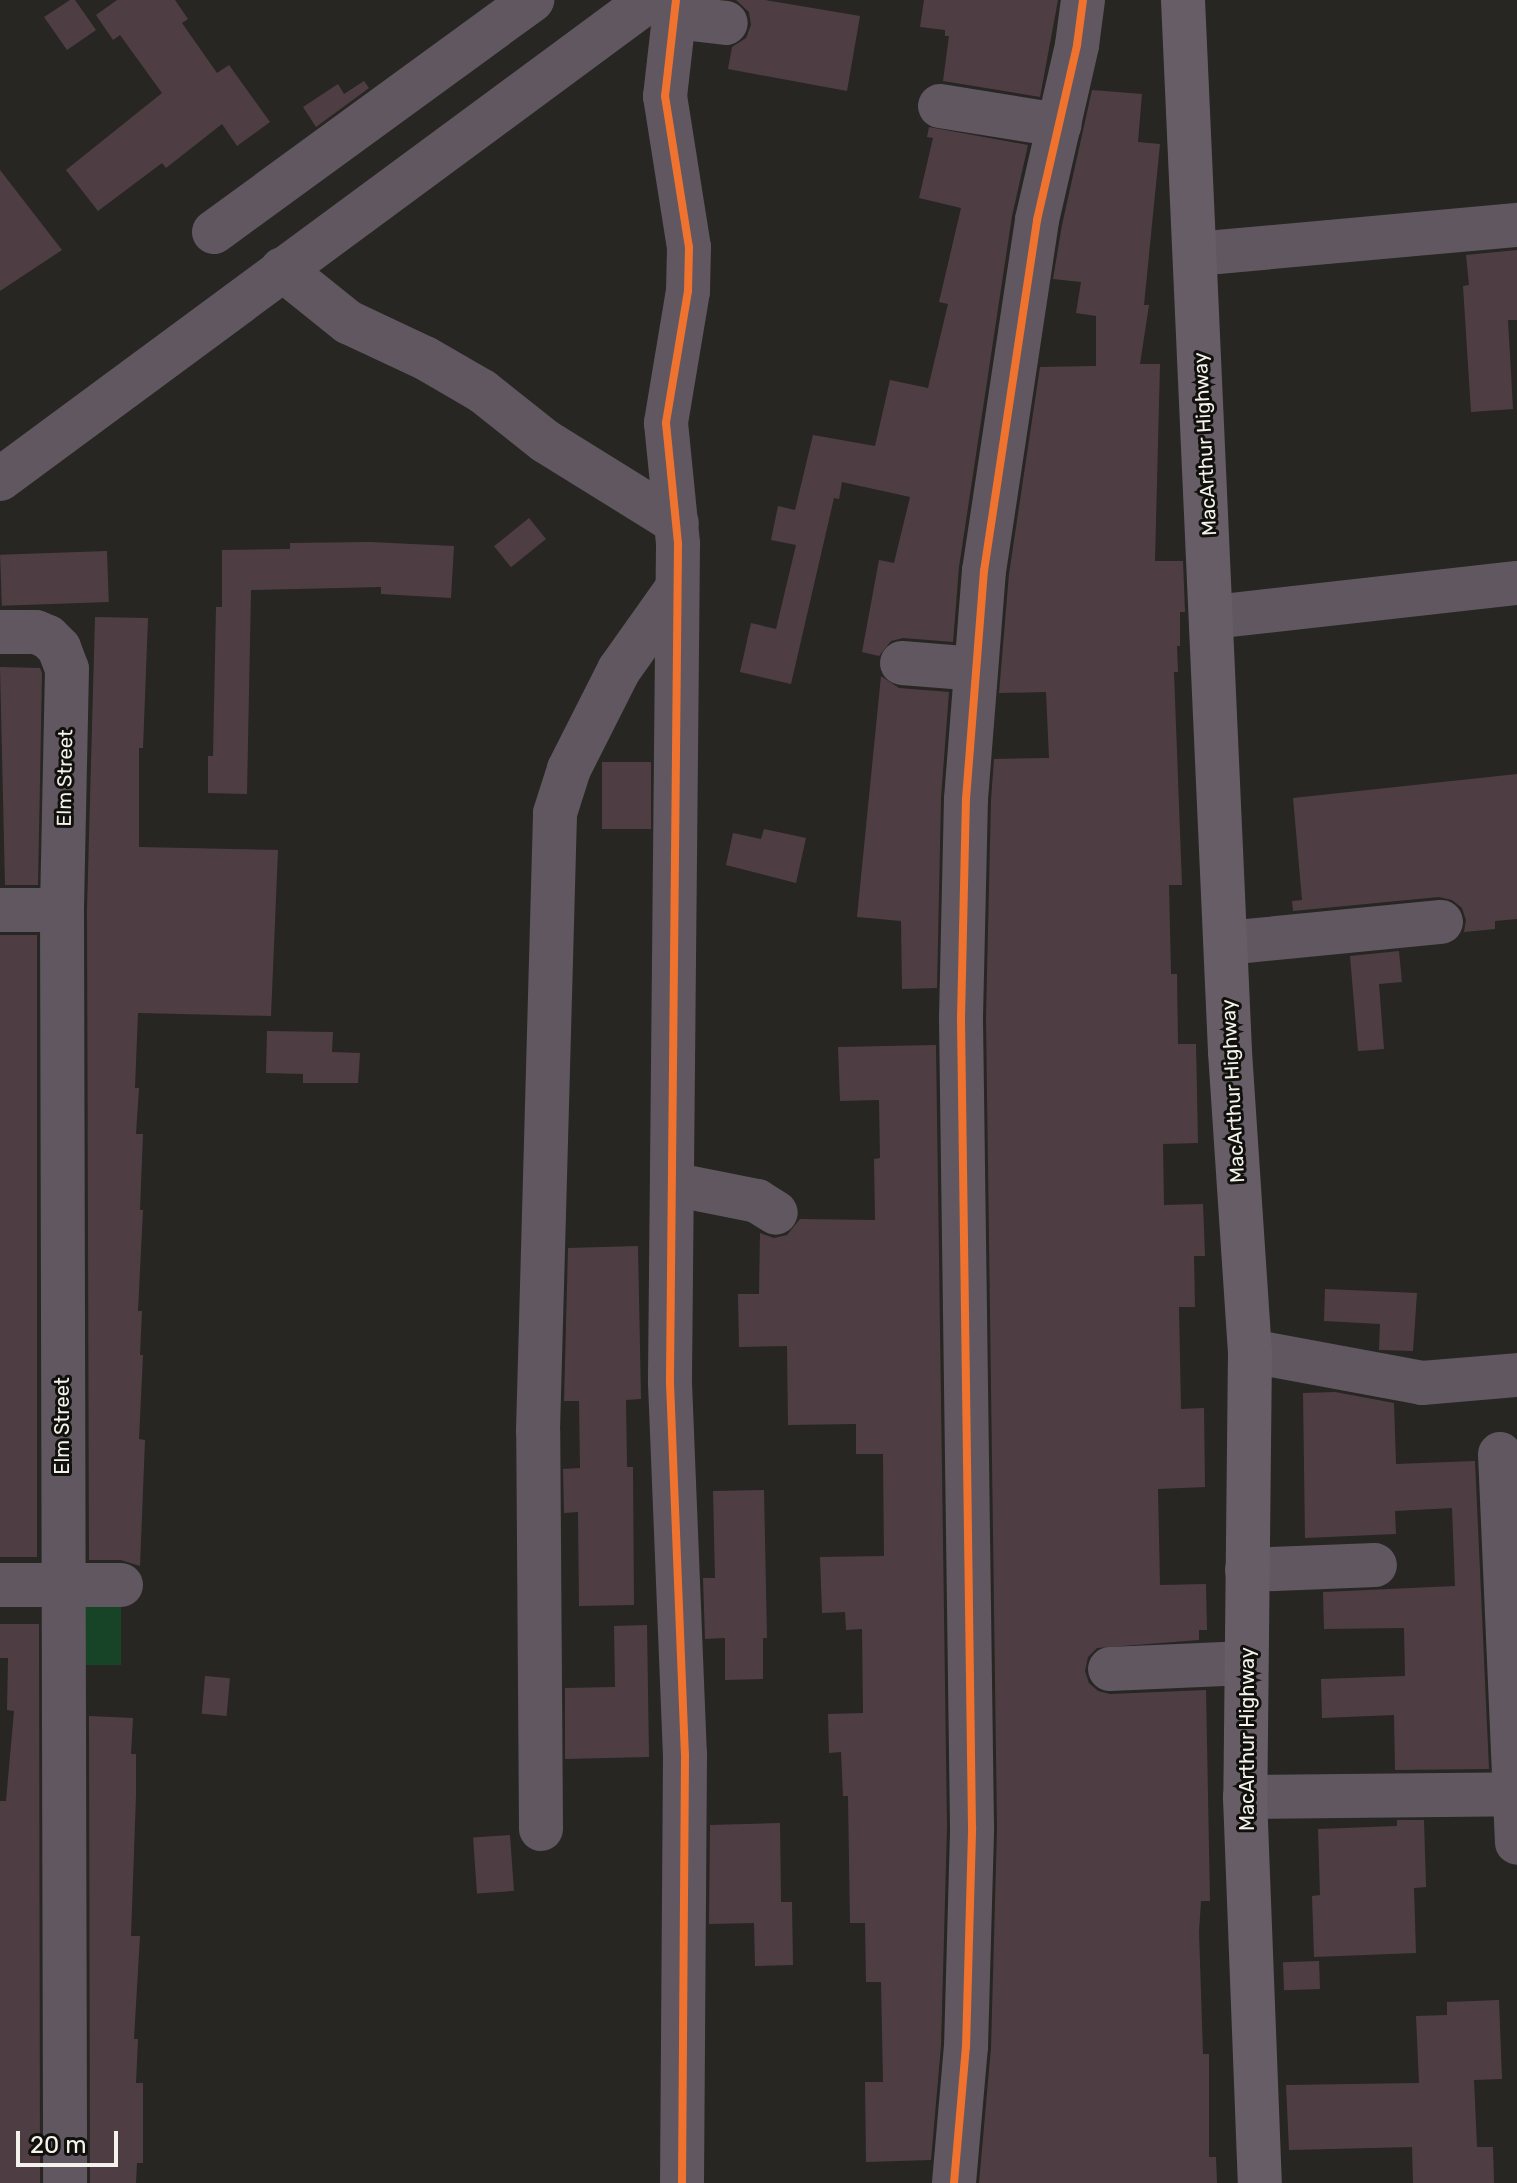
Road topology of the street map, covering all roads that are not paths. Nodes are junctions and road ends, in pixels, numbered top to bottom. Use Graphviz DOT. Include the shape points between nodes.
graph roads {
  1 [pos="532,0"];
  2 [pos="1083,0"];
  3 [pos="1183,0"];
  4 [pos="666,6"];
  5 [pos="726,23"];
  6 [pos="940,106"];
  7 [pos="1059,125"];
  8 [pos="1517,225"];
  9 [pos="214,232"];
  10 [pos="1196,254"];
  11 [pos="282,269"];
  12 [pos="0,479"];
  13 [pos="677,523"];
  14 [pos="1517,583"];
  15 [pos="677,588"];
  16 [pos="1213,617"];
  17 [pos="0,632"];
  18 [pos="902,663"];
  19 [pos="976,669"];
  20 [pos="0,910"];
  21 [pos="62,910"];
  22 [pos="1441,922"];
  23 [pos="1226,943"];
  24 [pos="672,1184"];
  25 [pos="776,1213"];
  26 [pos="1250,1351"];
  27 [pos="1517,1375"];
  28 [pos="1500,1454"];
  29 [pos="1375,1565"];
  30 [pos="1247,1570"];
  31 [pos="0,1585"];
  32 [pos="61,1585"];
  33 [pos="121,1585"];
  34 [pos="1246,1663"];
  35 [pos="1110,1669"];
  36 [pos="1516,1794"];
  37 [pos="1245,1797"];
  38 [pos="541,1829"];
  39 [pos="1517,1843"];
  40 [pos="65,2183"];
  41 [pos="682,2183"];
  42 [pos="954,2183"];
  43 [pos="1260,2183"];
  1 -- 9 [label="street"];
  2 -- 7 [label="street"];
  3 -- 10 [label="highway, MacArthur Highway"];
  4 -- 5 [label="street"];
  4 -- 11 [label="street"];
  4 -- 13 [label="street" via="665,96 689,247 688,291 666,423"];
  6 -- 7 [label="street"];
  7 -- 19 [label="street" via="1035,235 984,571"];
  8 -- 10 [label="street"];
  10 -- 16 [label="highway, MacArthur Highway"];
  11 -- 12 [label="street"];
  11 -- 13 [label="street" via="348,322 482,391 555,448"];
  13 -- 15 [label="street"];
  14 -- 16 [label="street"];
  15 -- 24 [label="street"];
  15 -- 38 [label="street" via="612,682 575,756 555,813 538,1431"];
  16 -- 23 [label="highway, MacArthur Highway"];
  17 -- 21 [label="street, Elm Street" via="48,637 67,669"];
  18 -- 19 [label="street"];
  19 -- 42 [label="street" via="966,799 961,1018 972,1827 966,2047"];
  20 -- 21 [label="street"];
  21 -- 32 [label="street, Elm Street"];
  22 -- 23 [label="street"];
  23 -- 26 [label="highway, MacArthur Highway"];
  24 -- 25 [label="street" via="757,1201"];
  24 -- 41 [label="street" via="670,1383 685,1755"];
  26 -- 27 [label="street" via="1422,1383"];
  26 -- 30 [label="highway, MacArthur Highway"];
  28 -- 36 [label="street"];
  29 -- 30 [label="street"];
  30 -- 34 [label="highway, MacArthur Highway"];
  31 -- 32 [label="street"];
  32 -- 33 [label="street"];
  32 -- 40 [label="street, Elm Street"];
  34 -- 35 [label="street"];
  34 -- 37 [label="highway, MacArthur Highway"];
  36 -- 37 [label="street"];
  36 -- 39 [label="street"];
  37 -- 43 [label="highway, MacArthur Highway"];
}
